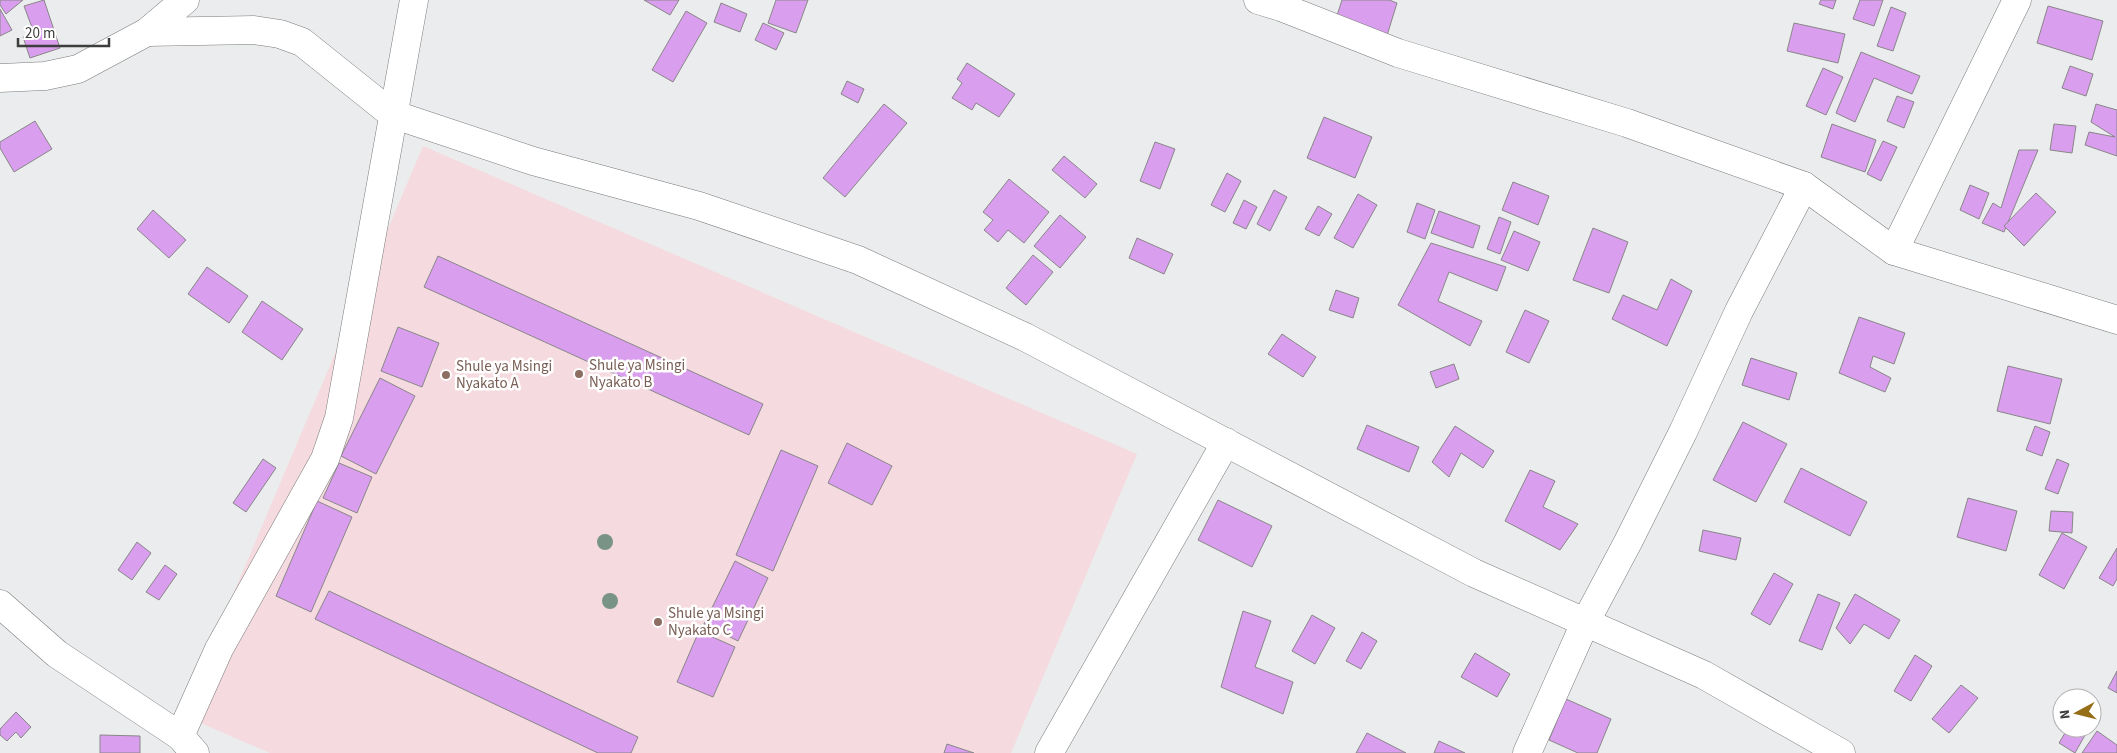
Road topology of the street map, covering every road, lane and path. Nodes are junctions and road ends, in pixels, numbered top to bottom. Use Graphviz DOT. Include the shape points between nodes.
graph roads {
  1 [pos="185,0"];
  2 [pos="414,0"];
  3 [pos="2017,0"];
  4 [pos="1274,2"];
  5 [pos="147,32"];
  6 [pos="0,78"];
  7 [pos="392,114"];
  8 [pos="1804,186"];
  9 [pos="1894,251"];
  10 [pos="2117,320"];
  11 [pos="1226,442"];
  12 [pos="0,604"];
  13 [pos="1585,623"];
  14 [pos="188,745"];
  15 [pos="1048,753"];
  16 [pos="1527,753"];
  17 [pos="1842,753"];
  1 -- 5 [label="street"];
  2 -- 7 [label="street"];
  3 -- 9 [label="street"];
  4 -- 8 [label="street" via="1398,53 1626,122"];
  5 -- 6 [label="street" via="78,68 45,76"];
  5 -- 7 [label="street" via="254,30 280,34 302,42"];
  7 -- 11 [label="street" via="533,161 699,206 858,260 1025,337"];
  7 -- 14 [label="street" via="339,418 325,459 219,648"];
  8 -- 9 [label="street"];
  8 -- 13 [label="street"];
  9 -- 10 [label="street"];
  11 -- 13 [label="street" via="1474,573"];
  11 -- 15 [label="street"];
  12 -- 14 [label="street" via="57,654"];
  13 -- 16 [label="street"];
  13 -- 17 [label="street" via="1704,675"];
}
